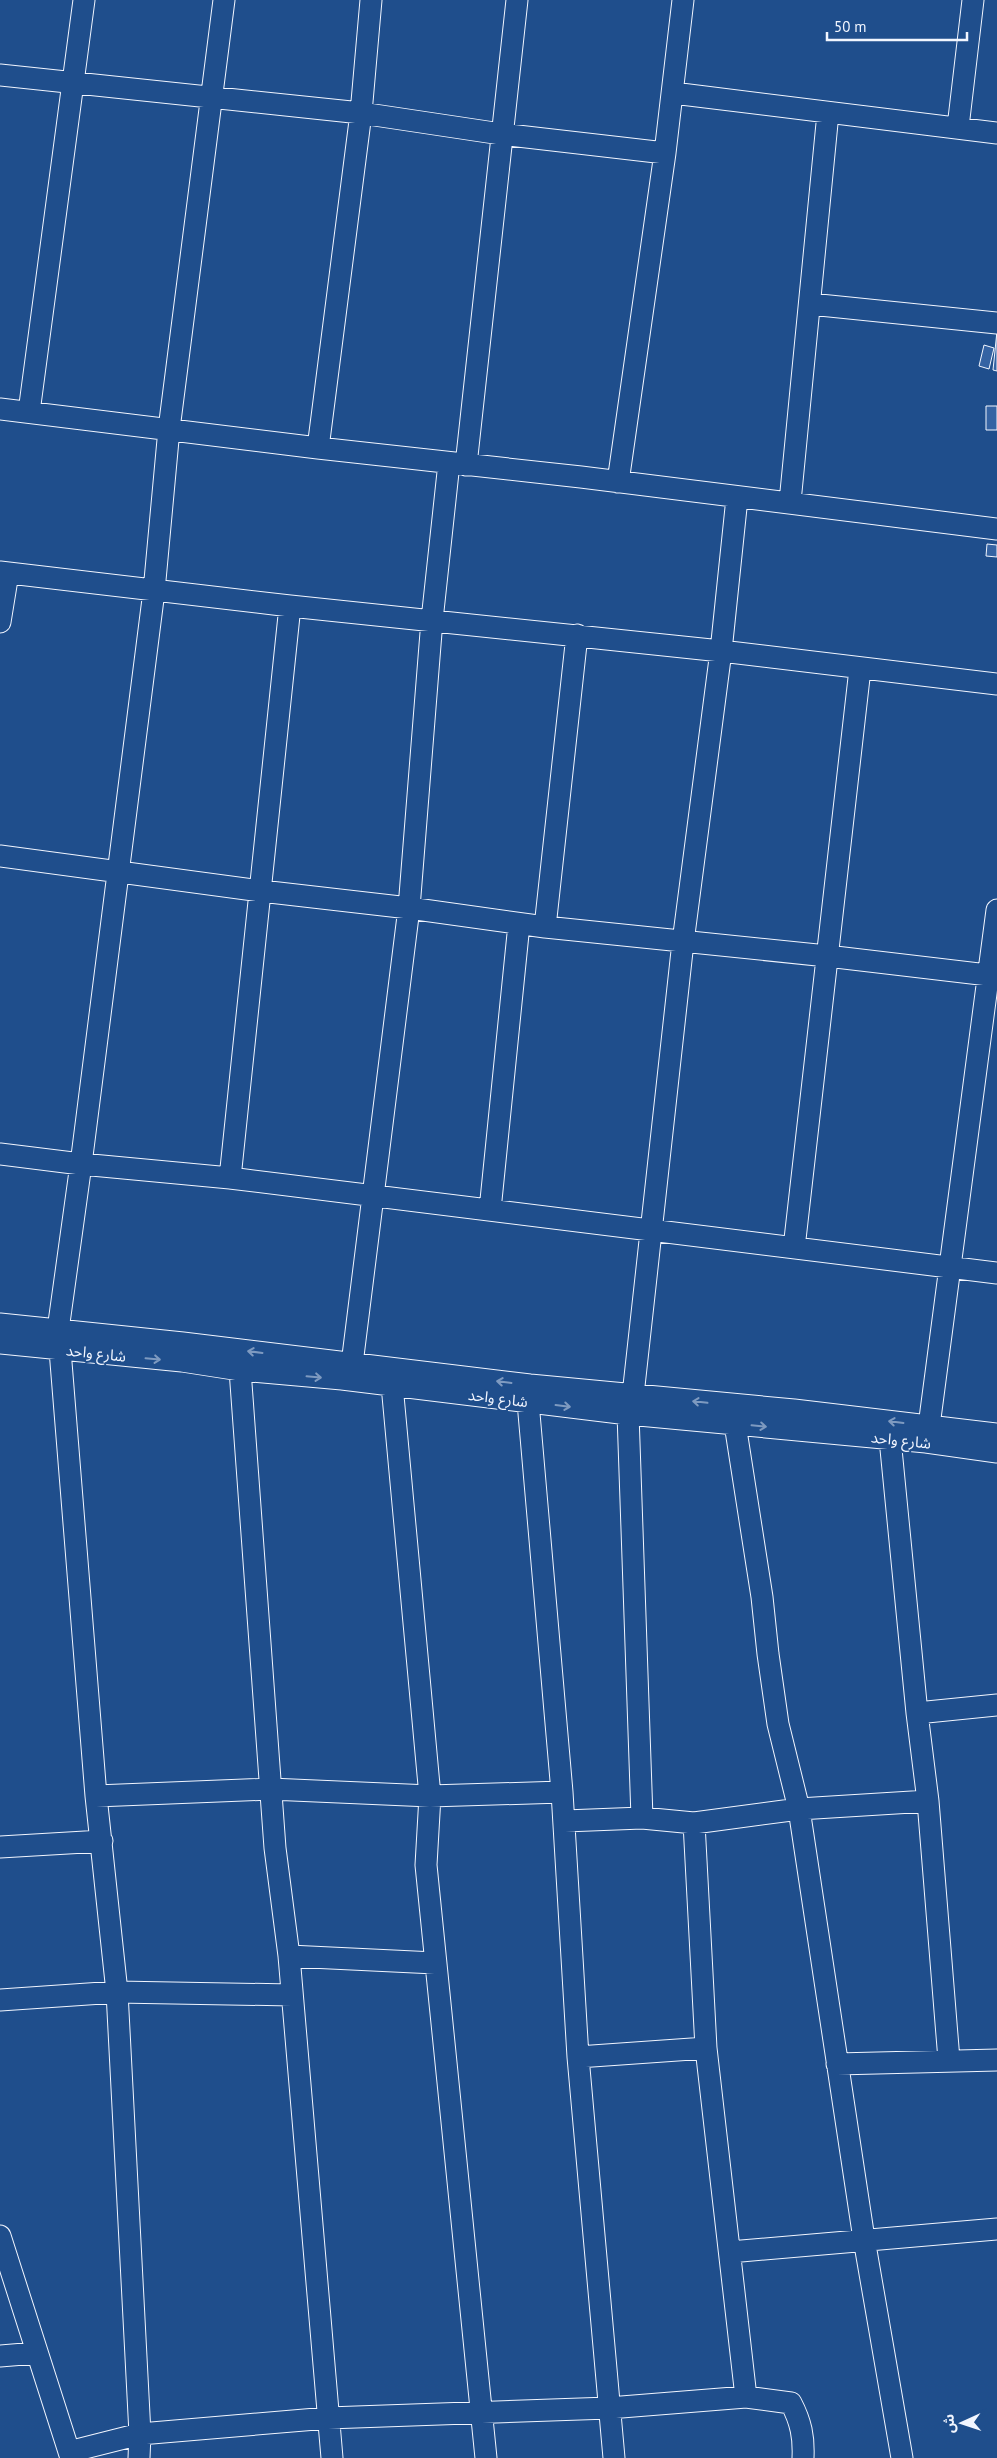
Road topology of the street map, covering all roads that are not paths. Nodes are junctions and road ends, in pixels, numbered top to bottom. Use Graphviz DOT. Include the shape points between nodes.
graph roads {
  1 [pos="84,0"];
  2 [pos="224,0"];
  3 [pos="371,0"];
  4 [pos="517,0"];
  5 [pos="683,0"];
  6 [pos="973,0"];
  7 [pos="0,75"];
  8 [pos="73,84"];
  9 [pos="673,93"];
  10 [pos="213,96"];
  11 [pos="361,113"];
  12 [pos="828,113"];
  13 [pos="958,128"];
  14 [pos="997,133"];
  15 [pos="501,134"];
  16 [pos="665,153"];
  17 [pos="810,304"];
  18 [pos="997,323"];
  19 [pos="0,409"];
  20 [pos="29,412"];
  21 [pos="169,429"];
  22 [pos="318,448"];
  23 [pos="458,464"];
  24 [pos="618,482"];
  25 [pos="737,498"];
  26 [pos="790,502"];
  27 [pos="997,529"];
  28 [pos="4,573"];
  29 [pos="154,591"];
  30 [pos="290,606"];
  31 [pos="432,620"];
  32 [pos="0,622"];
  33 [pos="577,635"];
  34 [pos="722,651"];
  35 [pos="860,669"];
  36 [pos="997,684"];
  37 [pos="0,856"];
  38 [pos="117,870"];
  39 [pos="261,891"];
  40 [pos="409,908"];
  41 [pos="997,910"];
  42 [pos="519,924"];
  43 [pos="545,927"];
  44 [pos="683,942"];
  45 [pos="827,956"];
  46 [pos="993,976"];
  47 [pos="0,1154"];
  48 [pos="81,1164"];
  49 [pos="230,1178"];
  50 [pos="373,1197"];
  51 [pos="490,1210"];
  52 [pos="651,1232"];
  53 [pos="794,1248"];
  54 [pos="951,1269"];
  55 [pos="997,1273"];
  56 [pos="0,1324"];
  57 [pos="59,1340"];
  58 [pos="0,1343"];
  59 [pos="183,1352"];
  60 [pos="352,1364"];
  61 [pos="240,1370"];
  62 [pos="392,1385"];
  63 [pos="528,1402"];
  64 [pos="631,1405"];
  65 [pos="793,1420"];
  66 [pos="735,1424"];
  67 [pos="929,1426"];
  68 [pos="997,1434"];
  69 [pos="890,1439"];
  70 [pos="997,1452"];
  71 [pos="997,1705"];
  72 [pos="917,1713"];
  73 [pos="270,1789"];
  74 [pos="562,1792"];
  75 [pos="96,1796"];
  76 [pos="430,1796"];
  77 [pos="928,1801"];
  78 [pos="799,1809"];
  79 [pos="642,1818"];
  80 [pos="565,1820"];
  81 [pos="694,1823"];
  82 [pos="102,1842"];
  83 [pos="0,1847"];
  84 [pos="290,1956"];
  85 [pos="435,1963"];
  86 [pos="117,1992"];
  87 [pos="292,1995"];
  88 [pos="0,2000"];
  89 [pos="706,2048"];
  90 [pos="578,2057"];
  91 [pos="948,2060"];
  92 [pos="997,2060"];
  93 [pos="837,2064"];
  94 [pos="997,2229"];
  95 [pos="0,2236"];
  96 [pos="864,2238"];
  97 [pos="730,2252"];
  98 [pos="36,2353"];
  99 [pos="0,2356"];
  100 [pos="746,2397"];
  101 [pos="609,2408"];
  102 [pos="483,2411"];
  103 [pos="328,2418"];
  104 [pos="140,2434"];
  105 [pos="70,2455"];
  106 [pos="139,2458"];
  107 [pos="332,2458"];
  108 [pos="486,2458"];
  109 [pos="614,2458"];
  110 [pos="803,2458"];
  111 [pos="902,2458"];
  1 -- 8 [label="street"];
  2 -- 10 [label="street"];
  3 -- 11 [label="street"];
  4 -- 15 [label="street"];
  5 -- 9 [label="street"];
  6 -- 13 [label="street"];
  7 -- 8 [label="street"];
  8 -- 10 [label="street"];
  8 -- 20 [label="street"];
  9 -- 12 [label="street"];
  9 -- 16 [label="street"];
  10 -- 11 [label="street"];
  10 -- 21 [label="street"];
  11 -- 15 [label="street"];
  11 -- 22 [label="street"];
  12 -- 13 [label="street"];
  12 -- 17 [label="street"];
  13 -- 14 [label="street"];
  15 -- 16 [label="street"];
  15 -- 23 [label="street"];
  16 -- 24 [label="street"];
  17 -- 18 [label="street"];
  17 -- 26 [label="street"];
  19 -- 20 [label="street"];
  20 -- 21 [label="street"];
  21 -- 22 [label="street"];
  21 -- 29 [label="street"];
  22 -- 23 [label="street"];
  23 -- 24 [label="street"];
  23 -- 31 [label="street"];
  24 -- 25 [label="street"];
  25 -- 26 [label="street"];
  25 -- 34 [label="street"];
  26 -- 27 [label="street"];
  28 -- 29 [label="street"];
  28 -- 32 [label="street"];
  29 -- 30 [label="street"];
  29 -- 38 [label="street"];
  30 -- 31 [label="street"];
  30 -- 39 [label="street"];
  31 -- 33 [label="street"];
  31 -- 40 [label="street"];
  33 -- 34 [label="street"];
  33 -- 43 [label="street"];
  34 -- 35 [label="street"];
  34 -- 44 [label="street"];
  35 -- 36 [label="street"];
  35 -- 45 [label="street"];
  37 -- 38 [label="street"];
  38 -- 39 [label="street"];
  38 -- 48 [label="street"];
  39 -- 40 [label="street"];
  39 -- 49 [label="street"];
  40 -- 42 [label="street"];
  40 -- 50 [label="street"];
  41 -- 46 [label="street"];
  42 -- 43 [label="street"];
  42 -- 51 [label="street"];
  43 -- 44 [label="street"];
  44 -- 45 [label="street"];
  44 -- 52 [label="street"];
  45 -- 46 [label="street"];
  45 -- 53 [label="street"];
  46 -- 54 [label="street"];
  47 -- 48 [label="street"];
  48 -- 49 [label="street"];
  48 -- 57 [label="street"];
  49 -- 50 [label="street"];
  50 -- 51 [label="street"];
  50 -- 60 [label="street"];
  51 -- 52 [label="street"];
  52 -- 53 [label="street"];
  52 -- 64 [label="street"];
  53 -- 54 [label="street"];
  54 -- 55 [label="street"];
  54 -- 67 [label="street"];
  56 -- 57 [label="street, شارع واحد"];
  57 -- 58 [label="street, شارع واحد"];
  57 -- 59 [label="street, شارع واحد"];
  57 -- 75 [label="street"];
  60 -- 59 [label="street, شارع واحد, one-way"];
  59 -- 61 [label="street, شارع واحد"];
  64 -- 60 [label="street, شارع واحد, one-way"];
  61 -- 62 [label="street, شارع واحد, one-way"];
  61 -- 73 [label="street"];
  62 -- 63 [label="street, شارع واحد"];
  62 -- 76 [label="street"];
  63 -- 64 [label="street, شارع واحد, one-way"];
  63 -- 74 [label="street"];
  65 -- 64 [label="street, شارع واحد, one-way"];
  64 -- 66 [label="street, شارع واحد"];
  64 -- 79 [label="street"];
  66 -- 65 [label="street, شارع واحد, one-way"];
  67 -- 65 [label="street, شارع واحد, one-way"];
  65 -- 69 [label="street, شارع واحد"];
  66 -- 78 [label="street" via="778,1724"];
  67 -- 68 [label="street, شارع واحد"];
  69 -- 70 [label="street, شارع واحد"];
  69 -- 72 [label="street"];
  71 -- 72 [label="street"];
  72 -- 77 [label="street"];
  73 -- 75 [label="street"];
  73 -- 76 [label="street"];
  73 -- 84 [label="street"];
  74 -- 76 [label="street"];
  74 -- 80 [label="street"];
  75 -- 82 [label="street"];
  76 -- 85 [label="street" via="426,1866"];
  77 -- 78 [label="street"];
  77 -- 91 [label="street"];
  78 -- 81 [label="street"];
  78 -- 93 [label="street"];
  79 -- 80 [label="street"];
  79 -- 81 [label="street"];
  80 -- 90 [label="street"];
  81 -- 89 [label="street"];
  82 -- 83 [label="street"];
  82 -- 86 [label="street"];
  84 -- 85 [label="street"];
  84 -- 87 [label="street"];
  85 -- 102 [label="street"];
  86 -- 87 [label="street"];
  86 -- 88 [label="street"];
  86 -- 104 [label="street"];
  87 -- 103 [label="street"];
  89 -- 90 [label="street"];
  89 -- 97 [label="street"];
  90 -- 101 [label="street"];
  91 -- 92 [label="street"];
  91 -- 93 [label="street"];
  93 -- 96 [label="street"];
  94 -- 96 [label="street"];
  95 -- 98 [label="street"];
  96 -- 97 [label="street"];
  96 -- 111 [label="street"];
  97 -- 100 [label="street"];
  98 -- 99 [label="street"];
  98 -- 105 [label="street"];
  100 -- 101 [label="street"];
  100 -- 110 [label="street" via="791,2403 801,2422"];
  101 -- 102 [label="street"];
  101 -- 109 [label="street"];
  102 -- 103 [label="street"];
  102 -- 108 [label="street"];
  103 -- 104 [label="street"];
  103 -- 107 [label="street"];
  104 -- 105 [label="street"];
  104 -- 106 [label="street"];
}
